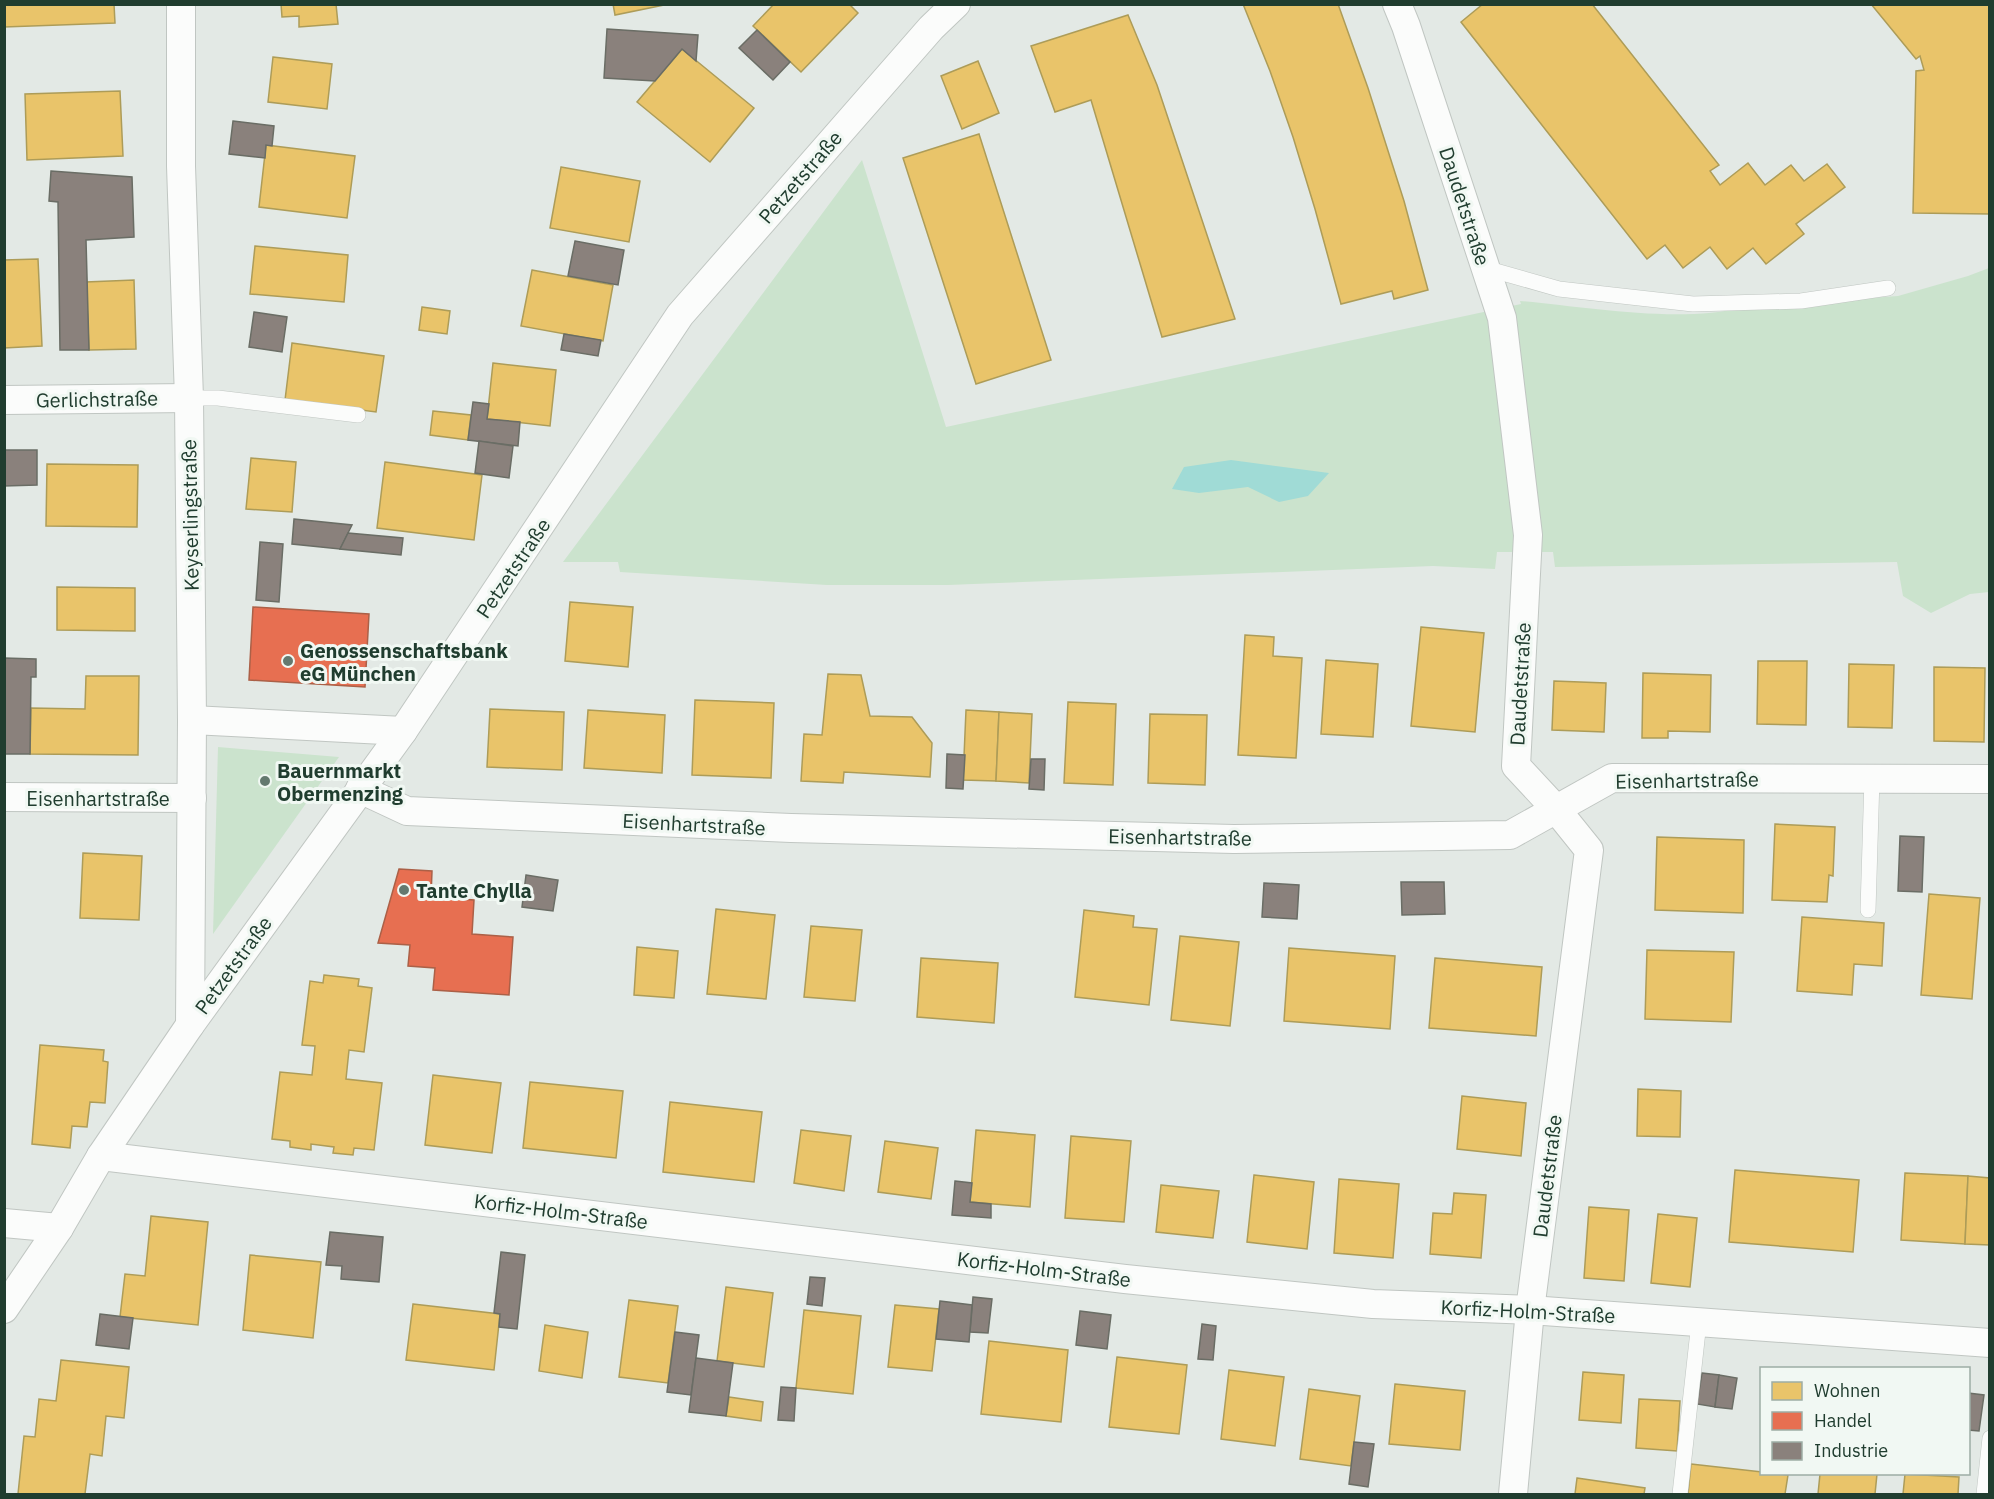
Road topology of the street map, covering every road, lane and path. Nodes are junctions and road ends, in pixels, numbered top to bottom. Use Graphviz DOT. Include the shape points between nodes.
graph roads {
  1 [pos="181,4"];
  2 [pos="956,4"];
  3 [pos="1397,4"];
  4 [pos="1485,268"];
  5 [pos="1888,288"];
  6 [pos="189,398"];
  7 [pos="4,400"];
  8 [pos="358,416"];
  9 [pos="192,720"];
  10 [pos="403,731"];
  11 [pos="1872,778"];
  12 [pos="1989,778"];
  13 [pos="360,789"];
  14 [pos="4,797"];
  15 [pos="192,798"];
  16 [pos="1556,809"];
  17 [pos="1868,910"];
  18 [pos="190,1025"];
  19 [pos="101,1156"];
  20 [pos="4,1223"];
  21 [pos="59,1228"];
  22 [pos="4,1309"];
  23 [pos="1530,1310"];
  24 [pos="1699,1322"];
  25 [pos="1989,1343"];
  26 [pos="1989,1438"];
  27 [pos="1513,1494"];
  28 [pos="1680,1494"];
  29 [pos="1984,1494"];
  1 -- 6 [label="street, Keyserlingstraße" via="181,166"];
  2 -- 10 [label="street, Petzetstraße" via="680,315"];
  3 -- 4 [label="street, Daudetstraße"];
  4 -- 5 [label="lane" via="1559,289 1693,304 1801,301"];
  4 -- 16 [label="street, Daudetstraße" via="1502,318 1528,535 1515,766"];
  6 -- 7 [label="street, Gerlichstraße"];
  6 -- 8 [label="lane" via="218,398"];
  6 -- 9 [label="street, Keyserlingstraße"];
  9 -- 10 [label="street"];
  9 -- 15 [label="street, Keyserlingstraße"];
  10 -- 13 [label="street, Petzetstraße"];
  11 -- 12 [label="street, Eisenhartstraße"];
  11 -- 16 [label="street, Eisenhartstraße" via="1612,778"];
  11 -- 17 [label="lane"];
  13 -- 16 [label="street, Eisenhartstraße" via="407,811 791,828 1234,839 1510,835"];
  13 -- 18 [label="street, Petzetstraße"];
  14 -- 15 [label="street, Eisenhartstraße"];
  15 -- 18 [label="street, Keyserlingstraße"];
  16 -- 23 [label="street, Daudetstraße" via="1589,850"];
  18 -- 19 [label="street, Petzetstraße"];
  19 -- 21 [label="street, Petzetstraße"];
  19 -- 23 [label="street, Korfiz-Holm-Straße" via="1125,1279 1373,1304"];
  20 -- 21 [label="street"];
  21 -- 22 [label="street, Petzetstraße"];
  23 -- 24 [label="street, Korfiz-Holm-Straße"];
  23 -- 27 [label="street, Daudetstraße"];
  24 -- 25 [label="street, Korfiz-Holm-Straße"];
  24 -- 28 [label="lane"];
  26 -- 29 [label="lane"];
}
